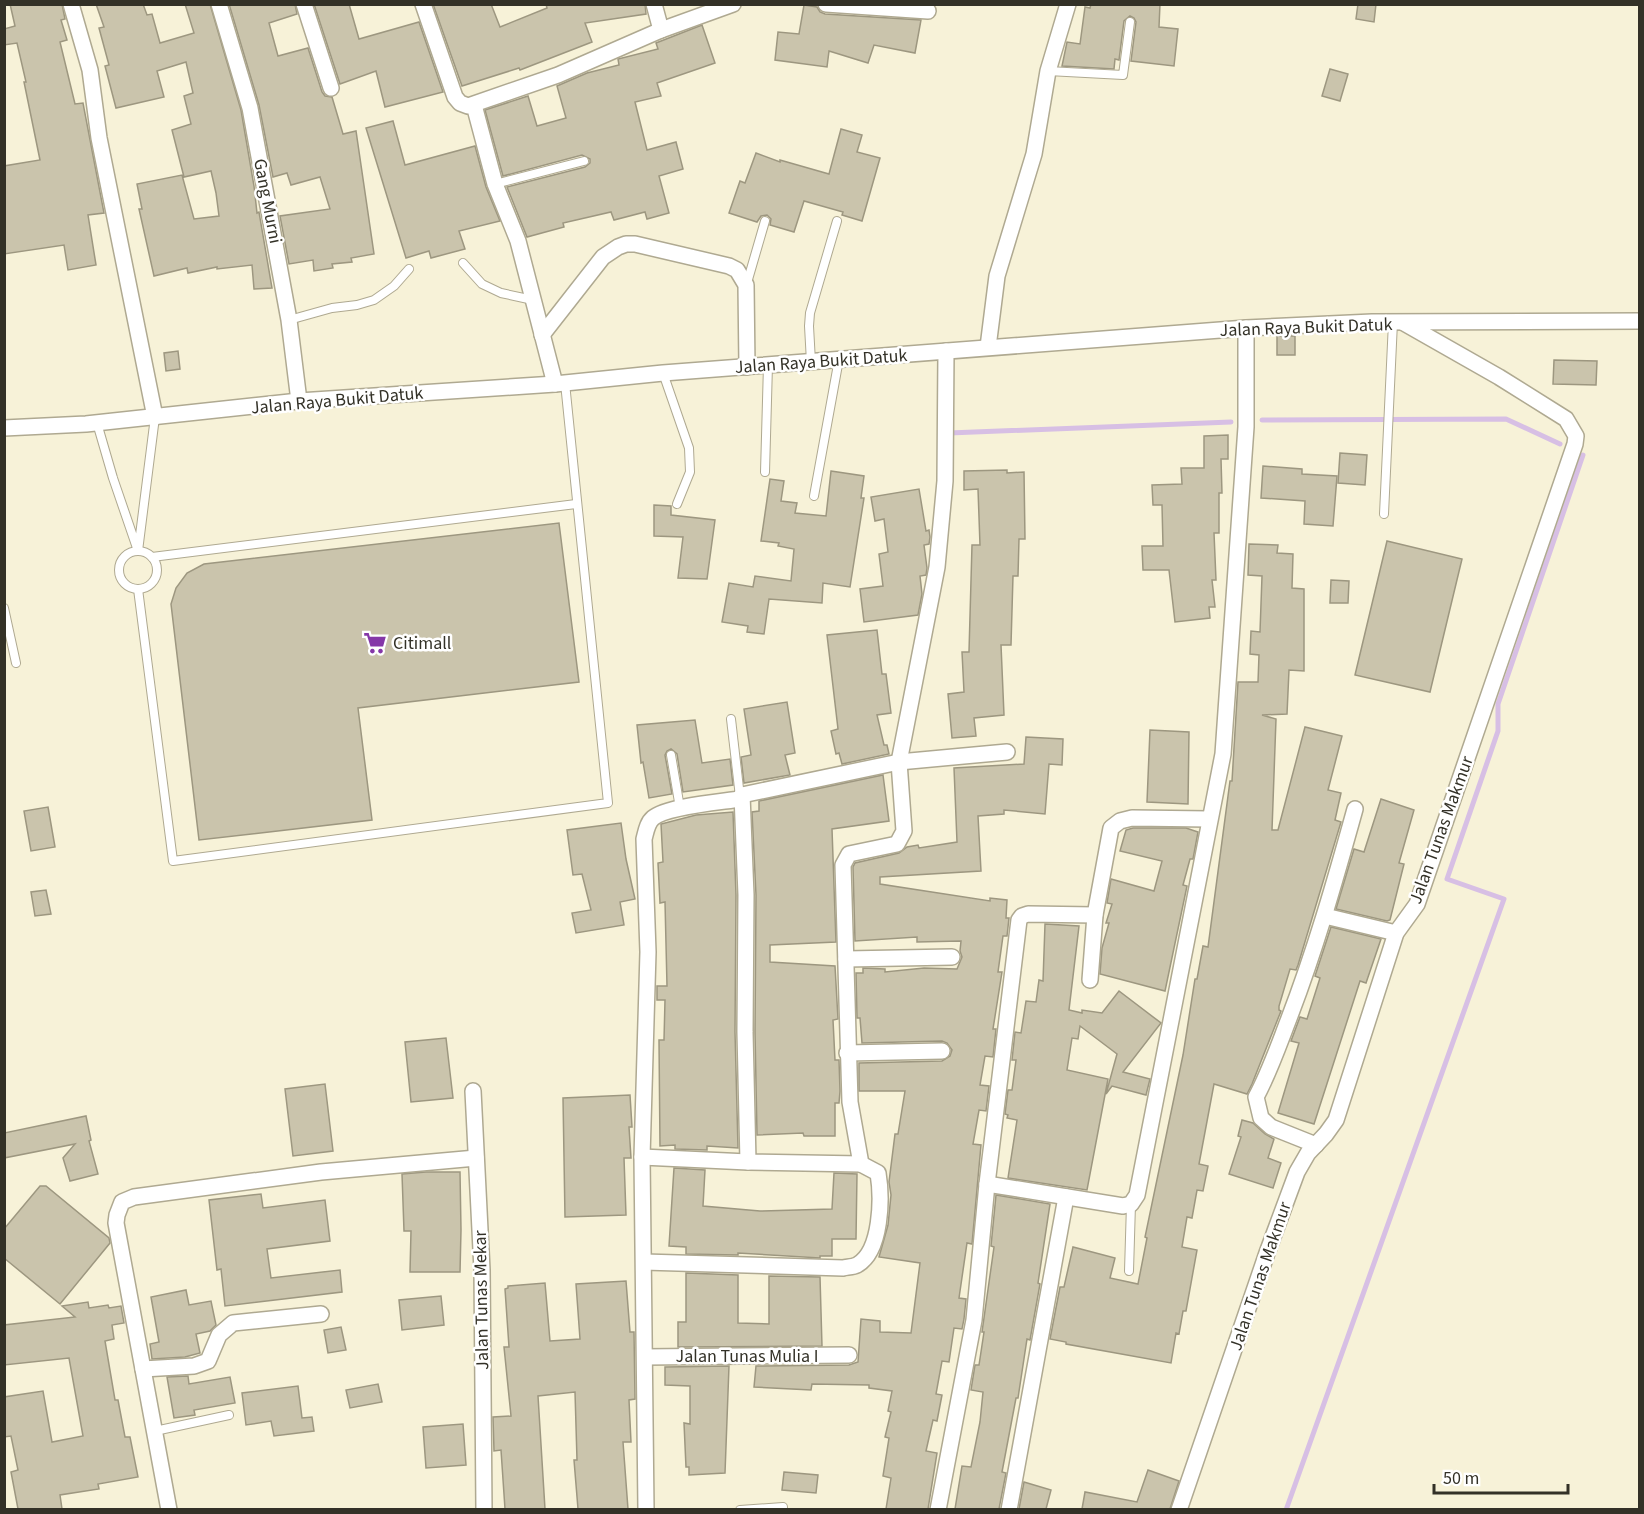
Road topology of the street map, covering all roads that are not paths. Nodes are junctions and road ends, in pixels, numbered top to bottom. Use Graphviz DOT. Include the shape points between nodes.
graph roads {
  1 [pos="71,4"];
  2 [pos="219,4"];
  3 [pos="304,4"];
  4 [pos="423,4"];
  5 [pos="654,4"];
  6 [pos="733,4"];
  7 [pos="826,4"];
  8 [pos="1068,4"];
  9 [pos="928,11"];
  10 [pos="1130,22"];
  11 [pos="661,30"];
  12 [pos="1048,71"];
  13 [pos="331,88"];
  14 [pos="474,105"];
  15 [pos="584,161"];
  16 [pos="495,184"];
  17 [pos="837,220"];
  18 [pos="765,221"];
  19 [pos="463,263"];
  20 [pos="409,269"];
  21 [pos="746,285"];
  22 [pos="533,300"];
  23 [pos="290,320"];
  24 [pos="1640,321"];
  25 [pos="1399,323"];
  26 [pos="1246,328"];
  27 [pos="542,335"];
  28 [pos="988,347"];
  29 [pos="946,351"];
  30 [pos="839,359"];
  31 [pos="811,362"];
  32 [pos="768,365"];
  33 [pos="747,367"];
  34 [pos="663,373"];
  35 [pos="560,383"];
  36 [pos="299,401"];
  37 [pos="155,417"];
  38 [pos="97,423"];
  39 [pos="4,428"];
  40 [pos="765,472"];
  41 [pos="814,496"];
  42 [pos="576,504"];
  43 [pos="677,504"];
  44 [pos="1384,514"];
  45 [pos="138,551"];
  46 [pos="152,557"];
  47 [pos="138,589"];
  48 [pos="4,608"];
  49 [pos="16,663"];
  50 [pos="731,720"];
  51 [pos="1007,752"];
  52 [pos="671,755"];
  53 [pos="898,762"];
  54 [pos="741,797"];
  55 [pos="680,808"];
  56 [pos="1355,809"];
  57 [pos="1209,819"];
  58 [pos="1095,915"];
  59 [pos="1325,916"];
  60 [pos="1396,933"];
  61 [pos="952,957"];
  62 [pos="846,959"];
  63 [pos="1090,980"];
  64 [pos="942,1050"];
  65 [pos="847,1053"];
  66 [pos="473,1091"];
  67 [pos="1316,1145"];
  68 [pos="642,1157"];
  69 [pos="476,1158"];
  70 [pos="748,1162"];
  71 [pos="861,1164"];
  72 [pos="987,1184"];
  73 [pos="1066,1197"];
  74 [pos="1131,1204"];
  75 [pos="644,1262"];
  76 [pos="1129,1271"];
  77 [pos="321,1314"];
  78 [pos="849,1355"];
  79 [pos="645,1357"];
  80 [pos="143,1369"];
  81 [pos="229,1415"];
  82 [pos="155,1431"];
  83 [pos="783,1508"];
  84 [pos="169,1509"];
  85 [pos="484,1509"];
  86 [pos="646,1509"];
  87 [pos="740,1509"];
  88 [pos="938,1509"];
  89 [pos="1009,1509"];
  90 [pos="1179,1509"];
  1 -- 37 [label="street" via="90,70 99,138"];
  2 -- 23 [label="street, Gang Murni" via="250,108"];
  3 -- 13 [label="street"];
  4 -- 14 [label="street" via="455,98 464,105"];
  5 -- 11 [label="street"];
  6 -- 11 [label="street"];
  7 -- 9 [label="street"];
  8 -- 12 [label="street"];
  10 -- 12 [label="lane" via="1123,75"];
  11 -- 14 [label="street" via="558,75"];
  12 -- 28 [label="street" via="1034,154 998,276"];
  14 -- 16 [label="street"];
  15 -- 16 [label="lane"];
  16 -- 22 [label="street" via="518,241"];
  17 -- 31 [label="lane" via="810,314"];
  18 -- 21 [label="lane"];
  19 -- 22 [label="lane" via="482,284"];
  20 -- 23 [label="lane" via="374,300"];
  21 -- 27 [label="street" via="737,270 729,266 626,244 603,257"];
  21 -- 33 [label="street"];
  22 -- 27 [label="street"];
  23 -- 36 [label="street, Gang Murni"];
  24 -- 25 [label="street, Jalan Raya Bukit Datuk"];
  25 -- 26 [label="street, Jalan Raya Bukit Datuk"];
  25 -- 44 [label="lane"];
  25 -- 60 [label="street, Jalan Tunas Makmur" via="1499,377 1566,419 1576,436 1417,904"];
  26 -- 28 [label="street, Jalan Raya Bukit Datuk"];
  26 -- 57 [label="street" via="1246,427 1235,606 1223,754"];
  27 -- 35 [label="street"];
  28 -- 29 [label="street, Jalan Raya Bukit Datuk"];
  29 -- 30 [label="street, Jalan Raya Bukit Datuk"];
  29 -- 53 [label="street" via="945,481 937,567"];
  30 -- 31 [label="street, Jalan Raya Bukit Datuk"];
  30 -- 41 [label="lane"];
  31 -- 32 [label="street, Jalan Raya Bukit Datuk"];
  32 -- 33 [label="street, Jalan Raya Bukit Datuk"];
  32 -- 40 [label="lane"];
  33 -- 34 [label="street, Jalan Raya Bukit Datuk"];
  34 -- 35 [label="street, Jalan Raya Bukit Datuk"];
  34 -- 43 [label="lane" via="689,448 690,472"];
  35 -- 36 [label="street, Jalan Raya Bukit Datuk"];
  35 -- 42 [label="lane"];
  36 -- 37 [label="street, Jalan Raya Bukit Datuk"];
  37 -- 38 [label="street, Jalan Raya Bukit Datuk"];
  37 -- 45 [label="lane"];
  38 -- 39 [label="street, Jalan Raya Bukit Datuk"];
  38 -- 45 [label="lane"];
  42 -- 46 [label="lane"];
  42 -- 47 [label="lane" via="608,803 173,861"];
  45 -- 46 [label="lane"];
  45 -- 47 [label="lane" via="123,558 119,568 126,585"];
  46 -- 47 [label="lane" via="157,567 155,580"];
  48 -- 49 [label="lane"];
  50 -- 54 [label="lane"];
  51 -- 53 [label="street"];
  52 -- 55 [label="lane"];
  53 -- 54 [label="street"];
  53 -- 62 [label="street" via="904,831 901,840 894,845 849,854 844,861"];
  54 -- 55 [label="street"];
  54 -- 70 [label="street" via="746,884"];
  55 -- 68 [label="street" via="654,817 644,839 648,952"];
  56 -- 59 [label="street"];
  57 -- 58 [label="street" via="1132,818 1115,824 1108,835"];
  57 -- 74 [label="street" via="1137,1195"];
  58 -- 63 [label="street"];
  58 -- 72 [label="street" via="1028,914 1019,920"];
  59 -- 60 [label="street"];
  59 -- 67 [label="street" via="1256,1097 1261,1118 1271,1127"];
  60 -- 67 [label="street, Jalan Tunas Makmur" via="1336,1120"];
  61 -- 62 [label="street"];
  62 -- 65 [label="street"];
  64 -- 65 [label="street"];
  65 -- 71 [label="street" via="850,1102"];
  66 -- 69 [label="street, Jalan Tunas Mekar"];
  67 -- 90 [label="street, Jalan Tunas Makmur" via="1297,1172"];
  68 -- 70 [label="street"];
  68 -- 75 [label="street"];
  69 -- 80 [label="street" via="321,1172 127,1198 119,1208 116,1223"];
  69 -- 85 [label="street, Jalan Tunas Mekar" via="482,1270"];
  70 -- 71 [label="street"];
  71 -- 75 [label="street" via="878,1173 880,1199 874,1239 857,1265 843,1268"];
  72 -- 73 [label="street"];
  72 -- 88 [label="street" via="974,1320"];
  73 -- 74 [label="street"];
  73 -- 89 [label="street"];
  74 -- 76 [label="lane"];
  75 -- 79 [label="street"];
  77 -- 80 [label="street" via="233,1323 219,1335 208,1361 194,1366"];
  78 -- 79 [label="street, Jalan Tunas Mulia I"];
  79 -- 86 [label="street"];
  80 -- 82 [label="street"];
  81 -- 82 [label="lane"];
  82 -- 84 [label="street"];
  83 -- 87 [label="lane"];
}
